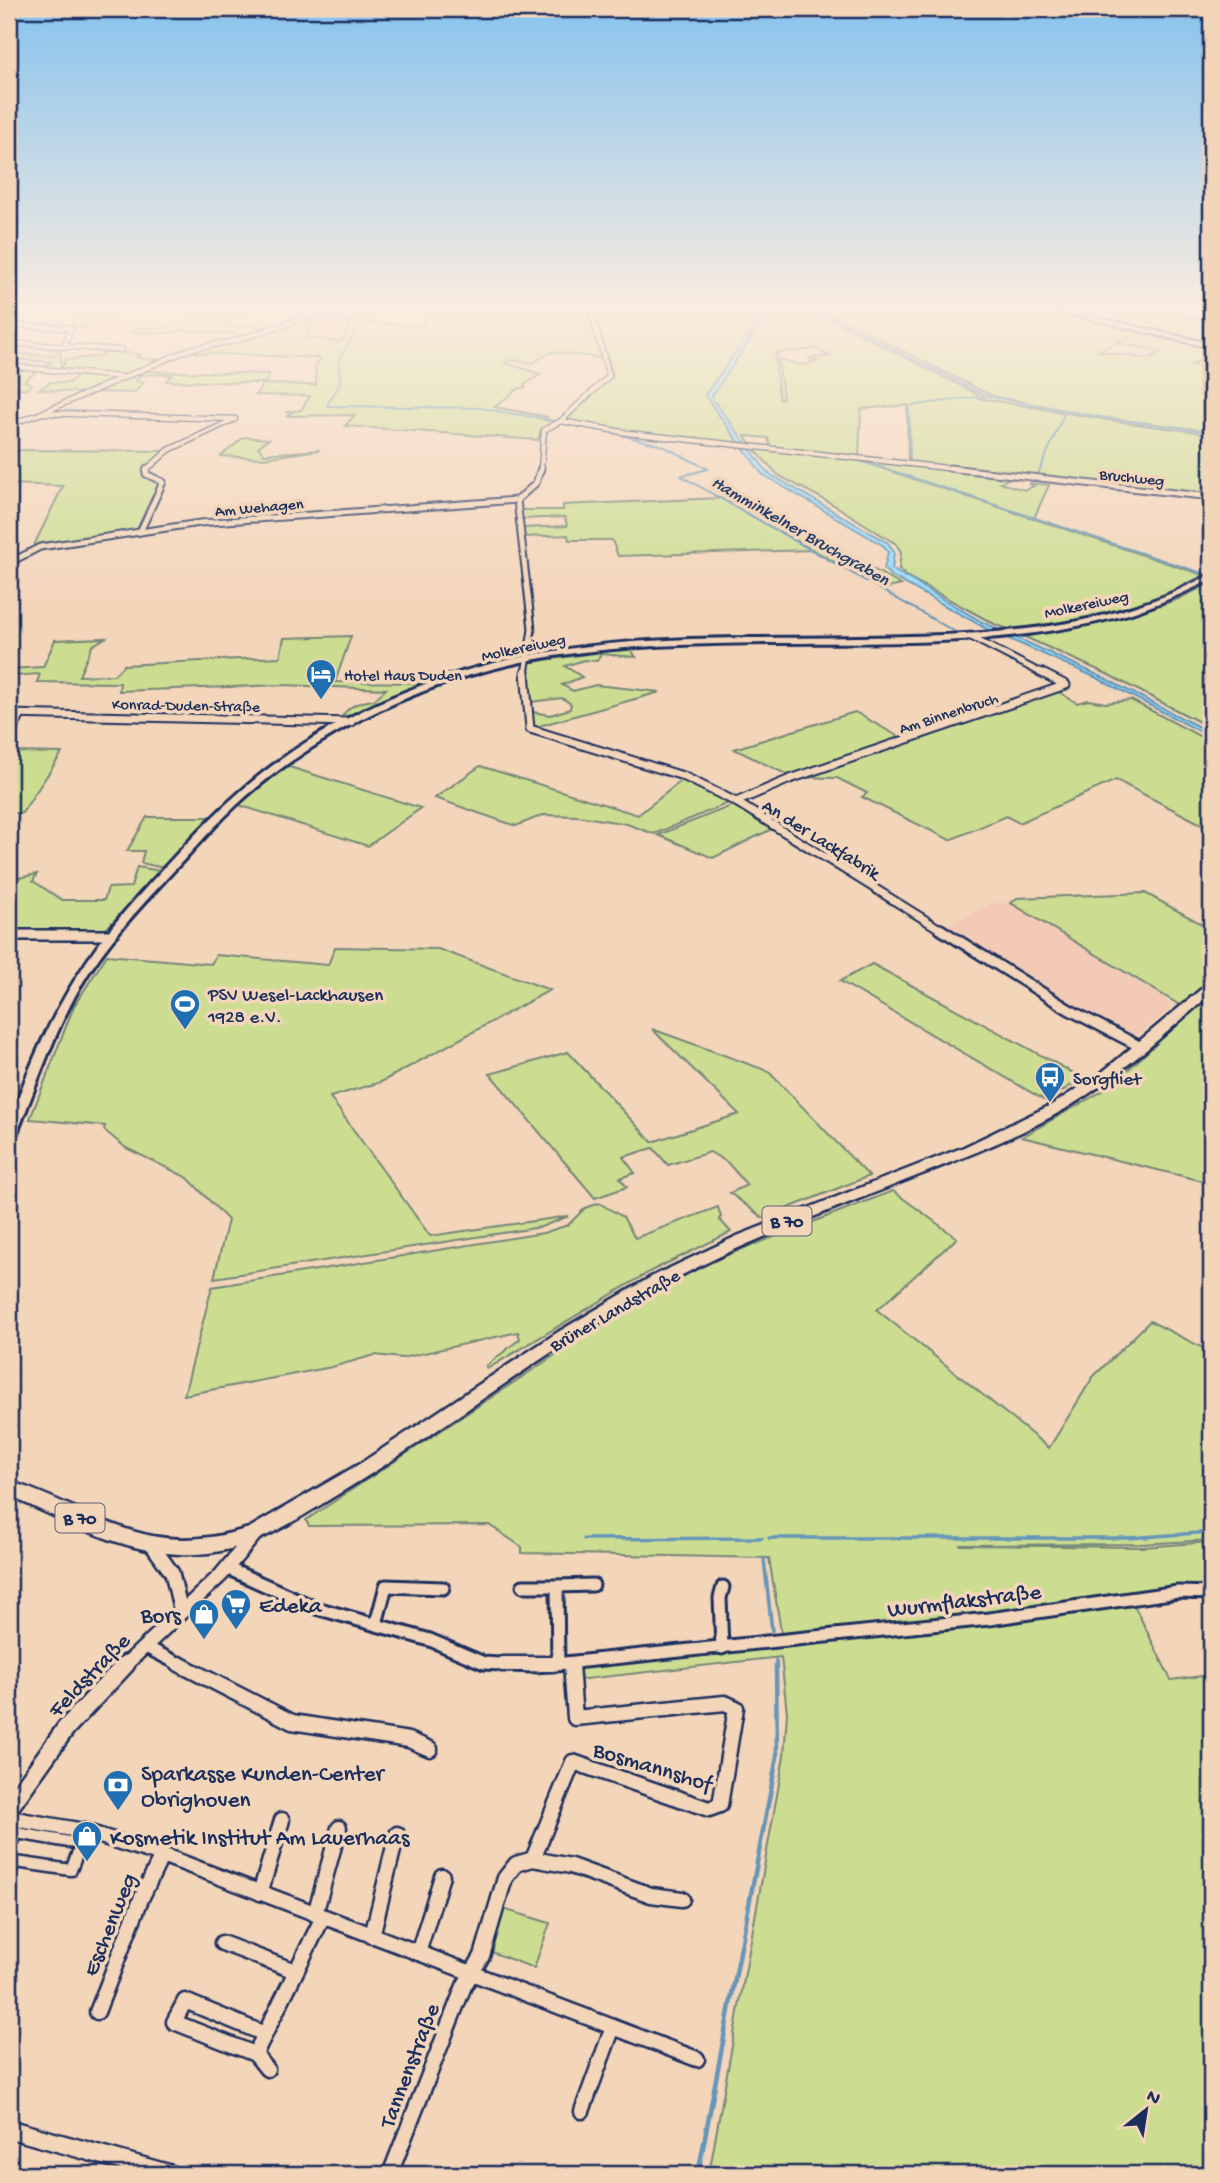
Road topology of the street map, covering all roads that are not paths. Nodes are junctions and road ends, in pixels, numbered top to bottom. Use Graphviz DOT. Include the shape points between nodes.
graph roads {
  1 [pos="49,410"];
  2 [pos="572,410"];
  3 [pos="42,413"];
  4 [pos="559,422"];
  5 [pos="9,425"];
  6 [pos="1211,497"];
  7 [pos="517,500"];
  8 [pos="140,532"];
  9 [pos="9,563"];
  10 [pos="1211,577"];
  11 [pos="969,636"];
  12 [pos="526,659"];
  13 [pos="9,714"];
  14 [pos="21,715"];
  15 [pos="351,722"];
  16 [pos="9,736"];
  17 [pos="736,802"];
  18 [pos="9,935"];
  19 [pos="109,936"];
  20 [pos="1211,988"];
  21 [pos="1141,1047"];
  22 [pos="9,1138"];
  23 [pos="9,1488"];
  24 [pos="255,1534"];
  25 [pos="229,1542"];
  26 [pos="152,1545"];
  27 [pos="229,1569"];
  28 [pos="593,1585"];
  29 [pos="523,1586"];
  30 [pos="557,1586"];
  31 [pos="723,1587"];
  32 [pos="443,1588"];
  33 [pos="1211,1593"];
  34 [pos="181,1612"];
  35 [pos="376,1624"];
  36 [pos="146,1647"];
  37 [pos="722,1648"];
  38 [pos="564,1664"];
  39 [pos="430,1749"];
  40 [pos="9,1808"];
  41 [pos="9,1818"];
  42 [pos="282,1820"];
  43 [pos="339,1828"];
  44 [pos="397,1834"];
  45 [pos="9,1851"];
  46 [pos="162,1855"];
  47 [pos="533,1859"];
  48 [pos="9,1861"];
  49 [pos="442,1876"];
  50 [pos="260,1893"];
  51 [pos="682,1899"];
  52 [pos="319,1916"];
  53 [pos="372,1936"];
  54 [pos="222,1943"];
  55 [pos="418,1953"];
  56 [pos="295,1971"];
  57 [pos="470,1973"];
  58 [pos="97,2012"];
  59 [pos="613,2027"];
  60 [pos="265,2034"];
  61 [pos="255,2054"];
  62 [pos="697,2059"];
  63 [pos="267,2069"];
  64 [pos="582,2111"];
  65 [pos="9,2129"];
  66 [pos="170,2174"];
  67 [pos="390,2174"];
  1 -- 3 [label="street"];
  2 -- 4 [label="street"];
  3 -- 5 [label="street"];
  3 -- 8 [label="street" via="235,420 172,448 146,469 146,474 163,482"];
  4 -- 6 [label="street, Bruchweg"];
  4 -- 7 [label="street" via="542,433 543,463 537,485"];
  7 -- 8 [label="street, Am Wehagen" via="292,515"];
  7 -- 12 [label="street" via="531,629"];
  8 -- 9 [label="street, Am Wehagen" via="35,548"];
  10 -- 11 [label="main road, Molkereiweg" via="1122,612"];
  11 -- 12 [label="main road, Molkereiweg" via="647,644"];
  11 -- 17 [label="street, Am Binnenbruch" via="1066,685 790,779"];
  12 -- 15 [label="main road, Molkereiweg" via="428,688"];
  12 -- 17 [label="street, An der Lackfabrik" via="533,732 683,776"];
  13 -- 14 [label="street, Konrad-Duden-Straße"];
  14 -- 15 [label="street, Konrad-Duden-Straße"];
  14 -- 16 [label="street"];
  15 -- 19 [label="main road, Molkereiweg" via="289,758 250,788"];
  17 -- 21 [label="street, An der Lackfabrik" via="1057,1002"];
  18 -- 19 [label="street"];
  19 -- 22 [label="main road, Molkereiweg" via="68,998"];
  20 -- 21 [label="main road, Brüner Landstraße / B 70"];
  21 -- 24 [label="main road, Brüner Landstraße / B 70" via="1088,1090 1026,1125 772,1227 657,1282 564,1336 356,1475"];
  23 -- 26 [label="main road, Brüner Landstraße / B 70"];
  24 -- 25 [label="main road, Brüner Landstraße / B 70"];
  24 -- 27 [label="street, Feldstraße"];
  25 -- 26 [label="main road, Brüner Landstraße / B 70" via="185,1548"];
  25 -- 27 [label="street"];
  26 -- 34 [label="street" via="172,1573"];
  27 -- 34 [label="street, Feldstraße"];
  27 -- 35 [label="street, Wurmflakstraße" via="316,1608"];
  28 -- 30 [label="street"];
  29 -- 30 [label="street"];
  30 -- 38 [label="street"];
  31 -- 37 [label="street"];
  32 -- 35 [label="street" via="386,1586"];
  33 -- 37 [label="street, Wurmflakstraße" via="1178,1592 989,1619"];
  34 -- 36 [label="street, Feldstraße"];
  35 -- 38 [label="street, Wurmflakstraße" via="484,1663"];
  36 -- 39 [label="street" via="292,1722 409,1740"];
  36 -- 40 [label="street, Feldstraße" via="50,1747"];
  37 -- 38 [label="street, Wurmflakstraße"];
  38 -- 47 [label="street, Bosmannshof" via="575,1718 725,1703 736,1708 725,1780 720,1805 709,1809 573,1762"];
  41 -- 46 [label="street" via="84,1831"];
  42 -- 50 [label="street"];
  43 -- 52 [label="street"];
  44 -- 53 [label="street"];
  45 -- 48 [label="street" via="17,1833 81,1844 71,1870"];
  46 -- 50 [label="street"];
  46 -- 58 [label="street, Eschenweg"];
  47 -- 51 [label="street" via="571,1866 651,1895"];
  47 -- 57 [label="street, Tannenstraße" via="516,1864 505,1878 482,1956"];
  49 -- 55 [label="street"];
  50 -- 52 [label="street"];
  52 -- 53 [label="street"];
  52 -- 56 [label="street"];
  53 -- 55 [label="street"];
  54 -- 56 [label="street"];
  55 -- 57 [label="street"];
  56 -- 60 [label="street"];
  57 -- 59 [label="street"];
  57 -- 67 [label="street, Tannenstraße"];
  59 -- 62 [label="street"];
  59 -- 64 [label="street"];
  60 -- 61 [label="street"];
  60 -- 61 [label="street" via="186,2001 174,2022"];
  61 -- 63 [label="street"];
  65 -- 66 [label="street"];
}
